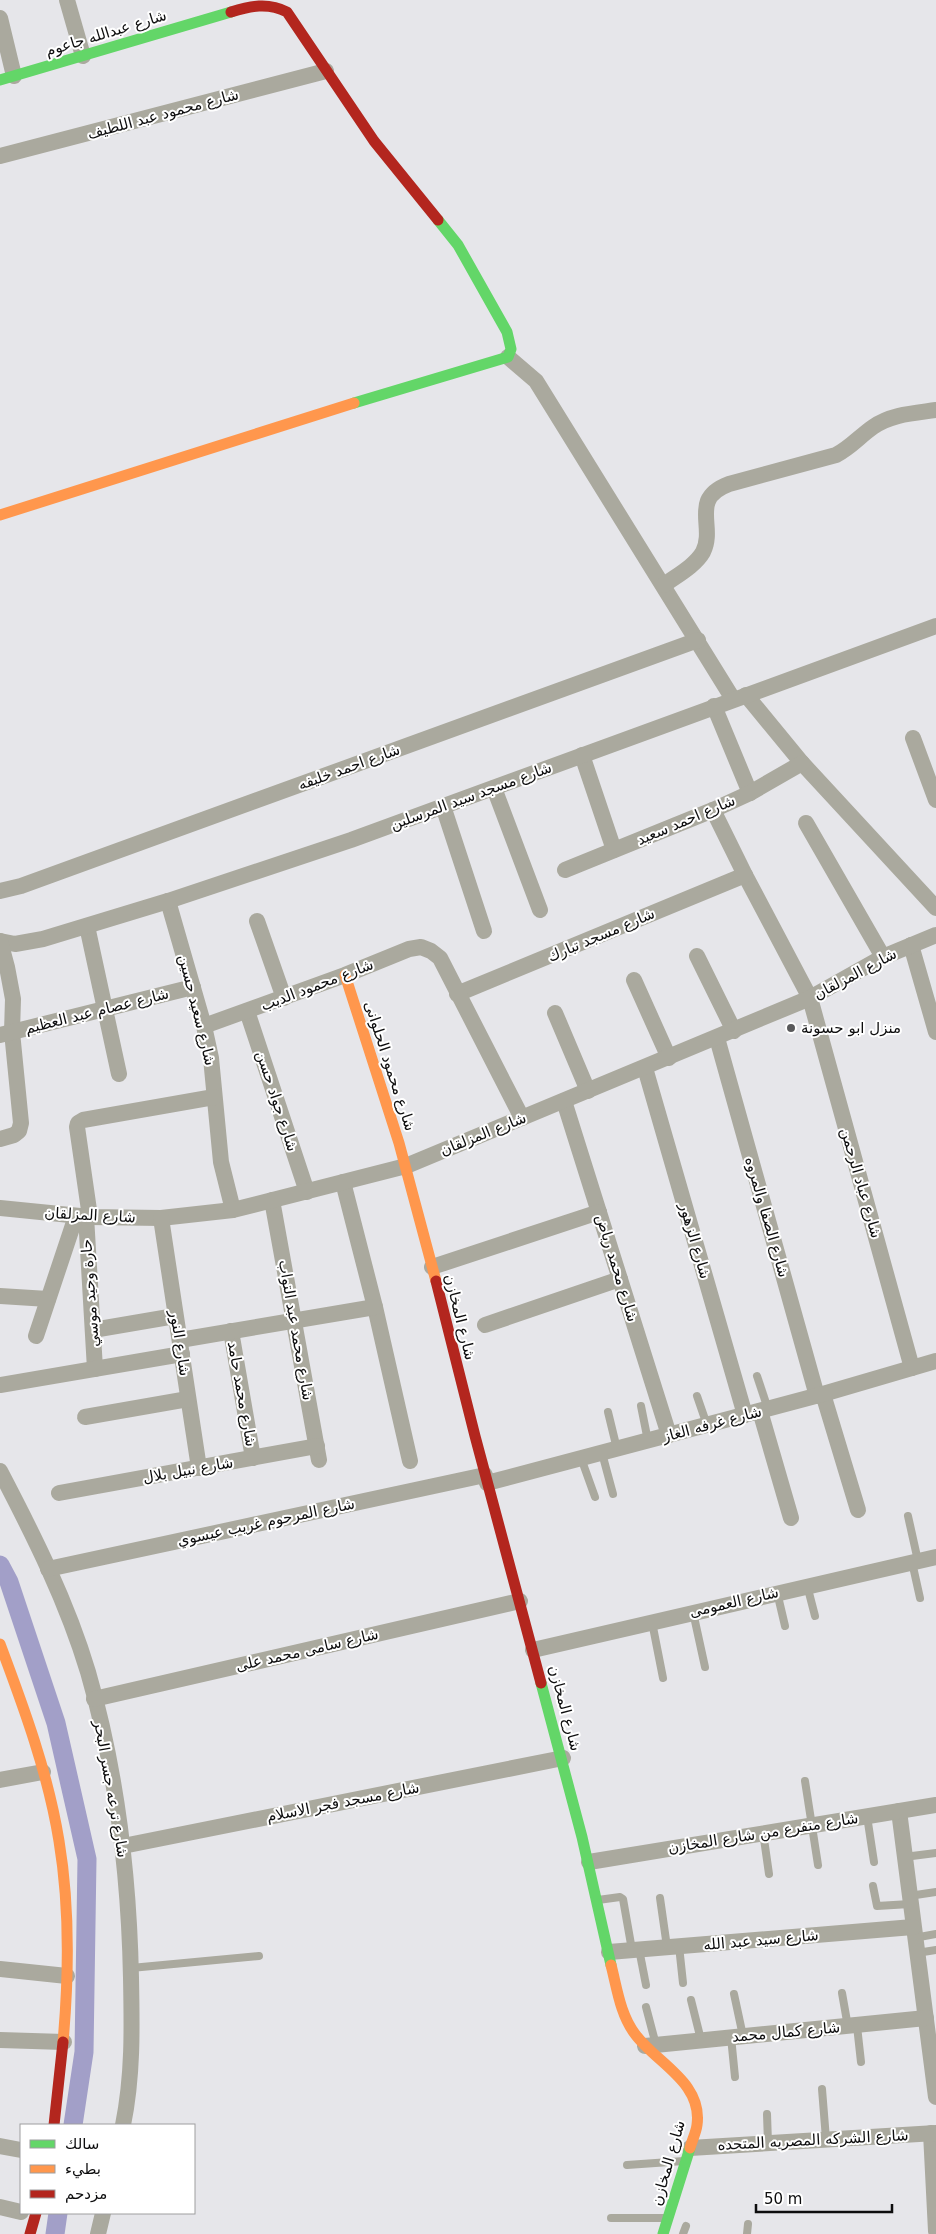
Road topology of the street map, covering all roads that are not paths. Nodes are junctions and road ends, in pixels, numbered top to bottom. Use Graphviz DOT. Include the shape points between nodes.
graph roads {
  1 [pos="67,0"];
  2 [pos="216,8"];
  3 [pos="0,18"];
  4 [pos="83,56"];
  5 [pos="326,71"];
  6 [pos="7,78"];
  7 [pos="0,156"];
  8 [pos="508,357"];
  9 [pos="936,410"];
  10 [pos="0,515"];
  11 [pos="664,585"];
  12 [pos="936,626"];
  13 [pos="698,640"];
  14 [pos="740,697"];
  15 [pos="714,706"];
  16 [pos="912,738"];
  17 [pos="582,755"];
  18 [pos="802,763"];
  19 [pos="494,788"];
  20 [pos="750,793"];
  21 [pos="936,800"];
  22 [pos="443,806"];
  23 [pos="713,810"];
  24 [pos="806,823"];
  25 [pos="614,850"];
  26 [pos="565,870"];
  27 [pos="745,875"];
  28 [pos="0,891"];
  29 [pos="168,901"];
  30 [pos="933,901"];
  31 [pos="540,910"];
  32 [pos="257,921"];
  33 [pos="87,926"];
  34 [pos="484,931"];
  35 [pos="936,935"];
  36 [pos="0,941"];
  37 [pos="911,945"];
  38 [pos="697,956"];
  39 [pos="883,957"];
  40 [pos="345,975"];
  41 [pos="634,980"];
  42 [pos="193,988"];
  43 [pos="457,994"];
  44 [pos="284,998"];
  45 [pos="810,998"];
  46 [pos="106,1010"];
  47 [pos="247,1011"];
  48 [pos="555,1013"];
  49 [pos="204,1026"];
  50 [pos="734,1031"];
  51 [pos="936,1032"];
  52 [pos="6,1033"];
  53 [pos="716,1038"];
  54 [pos="669,1058"];
  55 [pos="645,1068"];
  56 [pos="119,1074"];
  57 [pos="588,1091"];
  58 [pos="214,1097"];
  59 [pos="564,1101"];
  60 [pos="522,1118"];
  61 [pos="0,1139"];
  62 [pos="406,1166"];
  63 [pos="343,1182"];
  64 [pos="307,1192"];
  65 [pos="272,1200"];
  66 [pos="0,1208"];
  67 [pos="233,1210"];
  68 [pos="599,1212"];
  69 [pos="84,1216"];
  70 [pos="161,1218"];
  71 [pos="432,1267"];
  72 [pos="620,1280"];
  73 [pos="0,1296"];
  74 [pos="48,1299"];
  75 [pos="375,1307"];
  76 [pos="176,1316"];
  77 [pos="294,1320"];
  78 [pos="485,1326"];
  79 [pos="93,1330"];
  80 [pos="231,1331"];
  81 [pos="36,1336"];
  82 [pos="181,1347"];
  83 [pos="936,1361"];
  84 [pos="912,1368"];
  85 [pos="95,1369"];
  86 [pos="757,1376"];
  87 [pos="0,1385"];
  88 [pos="820,1395"];
  89 [pos="697,1396"];
  90 [pos="188,1398"];
  91 [pos="641,1406"];
  92 [pos="758,1411"];
  93 [pos="608,1412"];
  94 [pos="85,1417"];
  95 [pos="707,1425"];
  96 [pos="669,1435"];
  97 [pos="648,1441"];
  98 [pos="610,1451"];
  99 [pos="318,1453"];
  100 [pos="253,1458"];
  101 [pos="581,1458"];
  102 [pos="410,1461"];
  103 [pos="199,1468"];
  104 [pos="0,1471"];
  105 [pos="486,1479"];
  106 [pos="59,1493"];
  107 [pos="613,1494"];
  108 [pos="595,1497"];
  109 [pos="858,1510"];
  110 [pos="908,1516"];
  111 [pos="791,1518"];
  112 [pos="936,1557"];
  113 [pos="915,1562"];
  114 [pos="48,1569"];
  115 [pos="807,1585"];
  116 [pos="777,1592"];
  117 [pos="920,1598"];
  118 [pos="520,1601"];
  119 [pos="693,1612"];
  120 [pos="814,1616"];
  121 [pos="652,1622"];
  122 [pos="785,1626"];
  123 [pos="0,1644"];
  124 [pos="533,1650"];
  125 [pos="705,1667"];
  126 [pos="663,1678"];
  127 [pos="17,1688"];
  128 [pos="0,1691"];
  129 [pos="94,1699"];
  130 [pos="563,1758"];
  131 [pos="43,1772"];
  132 [pos="0,1780"];
  133 [pos="805,1781"];
  134 [pos="936,1805"];
  135 [pos="899,1811"];
  136 [pos="867,1816"];
  137 [pos="811,1825"];
  138 [pos="763,1832"];
  139 [pos="123,1846"];
  140 [pos="936,1853"];
  141 [pos="904,1857"];
  142 [pos="589,1862"];
  143 [pos="874,1862"];
  144 [pos="818,1865"];
  145 [pos="770,1874"];
  146 [pos="873,1886"];
  147 [pos="936,1892"];
  148 [pos="660,1898"];
  149 [pos="598,1900"];
  150 [pos="909,1900"];
  151 [pos="936,1934"];
  152 [pos="915,1939"];
  153 [pos="673,1947"];
  154 [pos="636,1950"];
  155 [pos="936,1950"];
  156 [pos="609,1952"];
  157 [pos="259,1956"];
  158 [pos="131,1968"];
  159 [pos="0,1969"];
  160 [pos="67,1976"];
  161 [pos="683,1983"];
  162 [pos="646,1985"];
  163 [pos="842,1993"];
  164 [pos="734,1994"];
  165 [pos="691,2000"];
  166 [pos="646,2007"];
  167 [pos="927,2009"];
  168 [pos="853,2026"];
  169 [pos="737,2037"];
  170 [pos="0,2040"];
  171 [pos="701,2040"];
  172 [pos="64,2042"];
  173 [pos="651,2046"];
  174 [pos="861,2062"];
  175 [pos="735,2077"];
  176 [pos="822,2089"];
  177 [pos="936,2097"];
  178 [pos="767,2114"];
  179 [pos="54,2124"];
  180 [pos="123,2124"];
  181 [pos="934,2133"];
  182 [pos="826,2139"];
  183 [pos="768,2143"];
  184 [pos="0,2146"];
  185 [pos="20,2150"];
  186 [pos="688,2154"];
  187 [pos="627,2165"];
  188 [pos="0,2207"];
  189 [pos="20,2211"];
  190 [pos="29,2214"];
  191 [pos="103,2214"];
  192 [pos="611,2218"];
  193 [pos="668,2218"];
  194 [pos="748,2224"];
  195 [pos="686,2226"];
  196 [pos="936,2231"];
  197 [pos="30,2234"];
  198 [pos="98,2234"];
  199 [pos="663,2234"];
  200 [pos="683,2234"];
  201 [pos="747,2234"];
  1 -- 4 [label="street"];
  2 -- 4 [label="street, شارع عبدالله جاعوم"];
  2 -- 5 [label="street, شارع عبدالله جاعوم" via="268,4 287,12"];
  3 -- 6 [label="street"];
  4 -- 6 [label="street, شارع عبدالله جاعوم"];
  5 -- 7 [label="street, شارع محمود عبد اللطيف"];
  5 -- 8 [label="street, شارع عبدالله جاعوم" via="374,141 458,245 507,332 511,349"];
  8 -- 10 [label="street" via="297,420"];
  8 -- 11 [label="street" via="536,381"];
  9 -- 11 [label="street" via="886,420 836,456 728,484 715,491 706,509 703,552"];
  11 -- 13 [label="street"];
  12 -- 14 [label="street, شارع مسجد سيد المرسلين"];
  13 -- 14 [label="street"];
  13 -- 28 [label="street, شارع احمد خليفه"];
  14 -- 15 [label="street, شارع مسجد سيد المرسلين"];
  14 -- 18 [label="street"];
  15 -- 17 [label="street, شارع مسجد سيد المرسلين"];
  15 -- 20 [label="street"];
  16 -- 21 [label="street"];
  17 -- 19 [label="street, شارع مسجد سيد المرسلين"];
  17 -- 25 [label="street"];
  18 -- 20 [label="street, شارع احمد سعيد"];
  18 -- 30 [label="street"];
  19 -- 22 [label="street, شارع مسجد سيد المرسلين"];
  19 -- 31 [label="street"];
  20 -- 23 [label="street, شارع احمد سعيد"];
  22 -- 29 [label="street, شارع مسجد سيد المرسلين"];
  22 -- 34 [label="street"];
  23 -- 25 [label="street, شارع احمد سعيد"];
  23 -- 27 [label="street, شارع عباد الرحمن"];
  24 -- 39 [label="street"];
  25 -- 26 [label="street, شارع احمد سعيد"];
  27 -- 43 [label="street, شارع مسجد تبارك"];
  27 -- 45 [label="street, شارع عباد الرحمن"];
  29 -- 33 [label="street, شارع مسجد سيد المرسلين"];
  29 -- 42 [label="street, شارع سعيد حسين"];
  32 -- 44 [label="street"];
  33 -- 36 [label="street, شارع مسجد سيد المرسلين" via="28,942"];
  33 -- 46 [label="street"];
  35 -- 37 [label="street, شارع المزلقان"];
  36 -- 52 [label="street" via="12,999"];
  37 -- 39 [label="street, شارع المزلقان"];
  37 -- 51 [label="street"];
  38 -- 50 [label="street"];
  39 -- 45 [label="street, شارع المزلقان"];
  40 -- 43 [label="street, شارع محمود الديب" via="409,949 421,948 440,958"];
  40 -- 44 [label="street, شارع محمود الديب"];
  40 -- 62 [label="street, شارع محمود الحلوانى"];
  41 -- 54 [label="street"];
  42 -- 46 [label="street, شارع عصام عبد العظيم"];
  42 -- 49 [label="street, شارع سعيد حسين"];
  43 -- 60 [label="street"];
  44 -- 47 [label="street, شارع محمود الديب"];
  45 -- 50 [label="street, شارع المزلقان"];
  45 -- 84 [label="street, شارع عباد الرحمن"];
  46 -- 52 [label="street, شارع عصام عبد العظيم"];
  46 -- 56 [label="street"];
  47 -- 49 [label="street, شارع محمود الديب"];
  47 -- 64 [label="street, شارع جواد حسن"];
  48 -- 57 [label="street"];
  49 -- 58 [label="street, شارع سعيد حسين"];
  50 -- 53 [label="street, شارع المزلقان"];
  52 -- 61 [label="street" via="21,1123 14,1136"];
  53 -- 54 [label="street, شارع المزلقان"];
  53 -- 88 [label="street, شارع الصفا والمروه"];
  54 -- 55 [label="street, شارع المزلقان"];
  55 -- 57 [label="street, شارع المزلقان"];
  55 -- 92 [label="street, شارع الزهور"];
  57 -- 59 [label="street, شارع المزلقان"];
  58 -- 67 [label="street, شارع سعيد حسين" via="221,1162"];
  58 -- 69 [label="street, حارة وحيد موسي" via="78,1123"];
  59 -- 60 [label="street, شارع المزلقان"];
  59 -- 68 [label="street, شارع محمد رياض"];
  60 -- 62 [label="street, شارع المزلقان"];
  62 -- 63 [label="street, شارع المزلقان"];
  62 -- 71 [label="street, شارع المخازن"];
  63 -- 64 [label="street, شارع المزلقان"];
  63 -- 75 [label="street"];
  64 -- 65 [label="street, شارع المزلقان"];
  65 -- 67 [label="street, شارع المزلقان"];
  65 -- 77 [label="street, شارع محمد عبد التواب"];
  66 -- 69 [label="street, شارع المزلقان"];
  67 -- 70 [label="street, شارع المزلقان"];
  68 -- 71 [label="street"];
  68 -- 72 [label="street, شارع محمد رياض"];
  69 -- 70 [label="street, شارع المزلقان"];
  69 -- 74 [label="street"];
  69 -- 79 [label="street, حارة وحيد موسي"];
  70 -- 76 [label="street, شارع النور"];
  71 -- 105 [label="street, شارع المخازن"];
  72 -- 78 [label="street"];
  72 -- 96 [label="street, شارع محمد رياض"];
  73 -- 74 [label="street"];
  74 -- 81 [label="street"];
  75 -- 77 [label="street"];
  75 -- 102 [label="street"];
  76 -- 79 [label="street"];
  76 -- 82 [label="street, شارع النور"];
  77 -- 80 [label="street"];
  77 -- 99 [label="street, شارع محمد عبد التواب"];
  79 -- 85 [label="street, حارة وحيد موسي"];
  80 -- 82 [label="street"];
  80 -- 100 [label="street, شارع محمد حامد"];
  82 -- 85 [label="street"];
  82 -- 90 [label="street, شارع النور"];
  83 -- 84 [label="street, شارع غرفه الغاز"];
  84 -- 88 [label="street, شارع غرفه الغاز"];
  85 -- 87 [label="street"];
  86 -- 92 [label="lane"];
  88 -- 92 [label="street, شارع غرفه الغاز"];
  88 -- 109 [label="street, شارع الصفا والمروه"];
  89 -- 95 [label="lane"];
  90 -- 94 [label="street"];
  90 -- 103 [label="street, شارع النور"];
  91 -- 97 [label="lane"];
  92 -- 95 [label="street, شارع غرفه الغاز"];
  92 -- 111 [label="street, شارع الزهور"];
  93 -- 98 [label="lane"];
  95 -- 96 [label="street, شارع غرفه الغاز"];
  96 -- 97 [label="street, شارع غرفه الغاز"];
  97 -- 98 [label="street, شارع غرفه الغاز"];
  98 -- 101 [label="street, شارع غرفه الغاز"];
  98 -- 107 [label="lane"];
  99 -- 100 [label="street, شارع نبيل بلال"];
  100 -- 103 [label="street, شارع نبيل بلال"];
  101 -- 105 [label="street, شارع غرفه الغاز"];
  101 -- 108 [label="lane"];
  103 -- 106 [label="street, شارع نبيل بلال"];
  104 -- 114 [label="street, شارع ترعه جسر البحر"];
  105 -- 114 [label="street, شارع المرحوم غريب عيسوي"];
  105 -- 118 [label="street, شارع المخازن"];
  110 -- 113 [label="lane"];
  112 -- 113 [label="street, شارع العمومى"];
  113 -- 115 [label="street, شارع العمومى"];
  113 -- 117 [label="lane"];
  114 -- 129 [label="street, شارع ترعه جسر البحر" via="65,1606"];
  115 -- 116 [label="street, شارع العمومى"];
  115 -- 120 [label="lane"];
  116 -- 119 [label="street, شارع العمومى"];
  116 -- 122 [label="lane"];
  118 -- 124 [label="street, شارع المخازن"];
  118 -- 129 [label="street, شارع سامى محمد على"];
  119 -- 121 [label="street, شارع العمومى"];
  119 -- 125 [label="lane"];
  121 -- 124 [label="street, شارع العمومى"];
  121 -- 126 [label="lane"];
  123 -- 127 [label="street"];
  124 -- 130 [label="street, شارع المخازن"];
  127 -- 128 [label="street"];
  127 -- 131 [label="street"];
  129 -- 139 [label="street, شارع ترعه جسر البحر"];
  130 -- 139 [label="street, شارع مسجد فجر الاسلام"];
  130 -- 142 [label="street, شارع المخازن"];
  131 -- 132 [label="street"];
  131 -- 160 [label="street" via="63,1869"];
  133 -- 137 [label="lane"];
  134 -- 135 [label="street, شارع متفرع من شارع المخازن"];
  135 -- 136 [label="street, شارع متفرع من شارع المخازن"];
  135 -- 141 [label="street"];
  136 -- 137 [label="street, شارع متفرع من شارع المخازن"];
  136 -- 143 [label="lane"];
  137 -- 138 [label="street, شارع متفرع من شارع المخازن"];
  137 -- 144 [label="lane"];
  138 -- 142 [label="street, شارع متفرع من شارع المخازن"];
  138 -- 145 [label="lane"];
  139 -- 158 [label="street, شارع ترعه جسر البحر"];
  140 -- 141 [label="lane"];
  141 -- 150 [label="street"];
  142 -- 149 [label="street, شارع المخازن"];
  146 -- 150 [label="lane" via="877,1906"];
  147 -- 150 [label="lane"];
  148 -- 153 [label="lane"];
  149 -- 154 [label="lane" via="624,1899"];
  149 -- 156 [label="street, شارع المخازن"];
  150 -- 152 [label="street"];
  151 -- 152 [label="lane"];
  152 -- 153 [label="street, شارع سيد عبد الله"];
  152 -- 155 [label="lane"];
  152 -- 167 [label="street"];
  153 -- 154 [label="street, شارع سيد عبد الله"];
  153 -- 161 [label="lane"];
  154 -- 156 [label="street, شارع سيد عبد الله"];
  154 -- 162 [label="lane"];
  156 -- 173 [label="street, شارع المخازن" via="624,2017 633,2032"];
  157 -- 158 [label="lane"];
  158 -- 180 [label="street, شارع ترعه جسر البحر" via="132,2056"];
  159 -- 160 [label="street"];
  160 -- 172 [label="street"];
  163 -- 168 [label="lane"];
  164 -- 169 [label="lane"];
  165 -- 171 [label="lane"];
  166 -- 173 [label="lane"];
  167 -- 168 [label="street, شارع كمال محمد"];
  167 -- 177 [label="street"];
  168 -- 169 [label="street, شارع كمال محمد"];
  168 -- 174 [label="lane"];
  169 -- 171 [label="street, شارع كمال محمد"];
  169 -- 175 [label="lane"];
  170 -- 172 [label="street"];
  171 -- 173 [label="street, شارع كمال محمد"];
  172 -- 179 [label="street"];
  173 -- 186 [label="street, شارع المخازن" via="682,2077 698,2109"];
  176 -- 182 [label="lane"];
  178 -- 183 [label="lane"];
  181 -- 182 [label="street, شارع الشركه المصريه المتحده"];
  181 -- 196 [label="street"];
  182 -- 183 [label="street, شارع الشركه المصريه المتحده"];
  183 -- 186 [label="street, شارع الشركه المصريه المتحده"];
  184 -- 185 [label="street"];
  186 -- 187 [label="lane"];
  186 -- 193 [label="street, شارع المخازن"];
  188 -- 189 [label="street"];
  190 -- 197 [label="street"];
  191 -- 198 [label="street"];
  192 -- 193 [label="lane"];
  193 -- 199 [label="street, شارع المخازن"];
  194 -- 201 [label="lane"];
  195 -- 200 [label="lane"];
}
